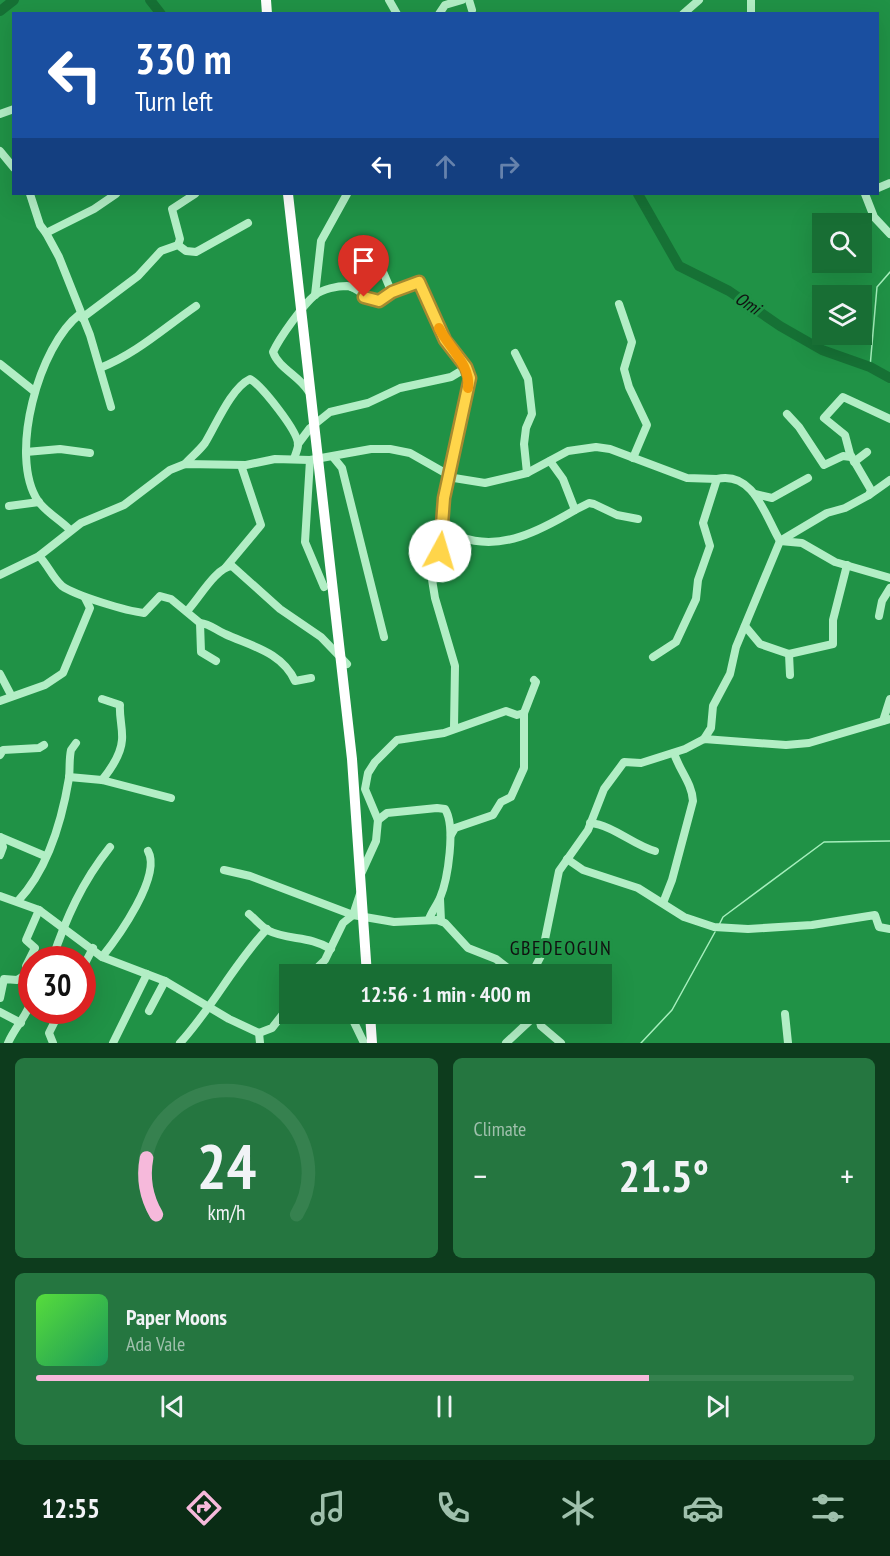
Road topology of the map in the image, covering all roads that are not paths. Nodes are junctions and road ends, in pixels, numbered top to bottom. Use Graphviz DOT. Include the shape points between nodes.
graph roads {
  1 [pos="462,0"];
  2 [pos="469,0"];
  3 [pos="699,0"];
  4 [pos="472,10"];
  5 [pos="440,12"];
  6 [pos="684,12"];
  7 [pos="0,151"];
  8 [pos="12,166"];
  9 [pos="30,195"];
  10 [pos="115,195"];
  11 [pos="193,195"];
  12 [pos="288,195"];
  13 [pos="346,195"];
  14 [pos="865,195"];
  15 [pos="248,223"];
  16 [pos="46,233"];
  17 [pos="890,234"];
  18 [pos="178,245"];
  19 [pos="351,287"];
  20 [pos="392,292"];
  21 [pos="315,295"];
  22 [pos="619,304"];
  23 [pos="196,306"];
  24 [pos="81,316"];
  25 [pos="515,353"];
  26 [pos="0,364"];
  27 [pos="100,368"];
  28 [pos="466,368"];
  29 [pos="34,391"];
  30 [pos="111,407"];
  31 [pos="787,414"];
  32 [pos="890,419"];
  33 [pos="310,428"];
  34 [pos="298,444"];
  35 [pos="26,452"];
  36 [pos="867,452"];
  37 [pos="90,453"];
  38 [pos="333,457"];
  39 [pos="633,458"];
  40 [pos="294,459"];
  41 [pos="852,459"];
  42 [pos="310,460"];
  43 [pos="550,461"];
  44 [pos="185,464"];
  45 [pos="242,465"];
  46 [pos="527,473"];
  47 [pos="449,475"];
  48 [pos="808,478"];
  49 [pos="717,479"];
  50 [pos="890,480"];
  51 [pos="755,494"];
  52 [pos="869,495"];
  53 [pos="39,502"];
  54 [pos="9,506"];
  55 [pos="575,510"];
  56 [pos="638,519"];
  57 [pos="69,529"];
  58 [pos="460,537"];
  59 [pos="780,541"];
  60 [pos="39,556"];
  61 [pos="847,565"];
  62 [pos="226,567"];
  63 [pos="0,575"];
  64 [pos="890,578"];
  65 [pos="324,587"];
  66 [pos="890,588"];
  67 [pos="85,598"];
  68 [pos="187,611"];
  69 [pos="879,616"];
  70 [pos="200,623"];
  71 [pos="745,626"];
  72 [pos="384,637"];
  73 [pos="789,654"];
  74 [pos="653,657"];
  75 [pos="216,661"];
  76 [pos="347,664"];
  77 [pos="0,674"];
  78 [pos="790,675"];
  79 [pos="310,678"];
  80 [pos="534,680"];
  81 [pos="11,695"];
  82 [pos="102,699"];
  83 [pos="890,699"];
  84 [pos="0,701"];
  85 [pos="524,713"];
  86 [pos="887,720"];
  87 [pos="453,727"];
  88 [pos="704,739"];
  89 [pos="76,743"];
  90 [pos="44,745"];
  91 [pos="674,753"];
  92 [pos="0,755"];
  93 [pos="69,777"];
  94 [pos="102,780"];
  95 [pos="171,798"];
  96 [pos="378,820"];
  97 [pos="590,823"];
  98 [pos="451,835"];
  99 [pos="0,837"];
  100 [pos="110,847"];
  101 [pos="147,851"];
  102 [pos="655,851"];
  103 [pos="0,855"];
  104 [pos="45,856"];
  105 [pos="567,859"];
  106 [pos="224,870"];
  107 [pos="0,896"];
  108 [pos="440,898"];
  109 [pos="18,901"];
  110 [pos="663,903"];
  111 [pos="39,910"];
  112 [pos="249,914"];
  113 [pos="353,915"];
  114 [pos="429,919"];
  115 [pos="441,921"];
  116 [pos="267,929"];
  117 [pos="890,929"];
  118 [pos="64,931"];
  119 [pos="32,946"];
  120 [pos="58,946"];
  121 [pos="90,946"];
  122 [pos="331,949"];
  123 [pos="96,951"];
  124 [pos="102,957"];
  125 [pos="321,964"];
  126 [pos="366,964"];
  127 [pos="502,964"];
  128 [pos="537,964"];
  129 [pos="147,974"];
  130 [pos="18,980"];
  131 [pos="165,981"];
  132 [pos="0,998"];
  133 [pos="210,1007"];
  134 [pos="149,1011"];
  135 [pos="0,1012"];
  136 [pos="785,1014"];
  137 [pos="279,1017"];
  138 [pos="18,1021"];
  139 [pos="20,1024"];
  140 [pos="54,1024"];
  141 [pos="355,1024"];
  142 [pos="371,1024"];
  143 [pos="526,1024"];
  144 [pos="541,1024"];
  145 [pos="261,1037"];
  146 [pos="8,1043"];
  147 [pos="53,1043"];
  148 [pos="113,1043"];
  149 [pos="180,1043"];
  150 [pos="364,1043"];
  151 [pos="372,1043"];
  152 [pos="506,1043"];
  153 [pos="561,1043"];
  154 [pos="788,1043"];
  1 -- 5 [label="street" via="445,5"];
  2 -- 4 [label="street"];
  3 -- 6 [label="street"];
  7 -- 8 [label="street"];
  9 -- 16 [label="street"];
  10 -- 16 [label="street"];
  11 -- 18 [label="street" via="172,209 180,238"];
  12 -- 126 [label="highway" via="352,759"];
  13 -- 21 [label="street" via="321,241"];
  14 -- 17 [label="street" via="874,217"];
  15 -- 18 [label="street" via="196,252"];
  16 -- 24 [label="street"];
  18 -- 24 [label="street" via="161,251 138,276"];
  19 -- 20 [label="street" via="379,301"];
  19 -- 20 [label="street" via="367,267 376,264"];
  19 -- 21 [label="street"];
  20 -- 28 [label="street" via="419,282 445,340"];
  21 -- 33 [label="street" via="273,351 277,360 308,390 315,410"];
  22 -- 39 [label="street" via="632,342 624,369 647,426"];
  23 -- 27 [label="street" via="129,354"];
  24 -- 27 [label="street"];
  24 -- 29 [label="street" via="72,320"];
  25 -- 46 [label="street" via="528,379 532,414 524,444"];
  26 -- 29 [label="street"];
  27 -- 30 [label="street"];
  28 -- 33 [label="street" via="451,377 400,388 368,403 330,412"];
  28 -- 47 [label="street" via="470,378"];
  29 -- 35 [label="street"];
  31 -- 41 [label="street" via="824,465 843,456"];
  32 -- 41 [label="street" via="843,397 824,418 845,435"];
  33 -- 34 [label="street"];
  34 -- 40 [label="street"];
  34 -- 44 [label="street" via="274,405 250,379 238,388 216,418 203,445"];
  35 -- 37 [label="street" via="48,449"];
  35 -- 53 [label="street" via="30,481"];
  36 -- 41 [label="street"];
  38 -- 42 [label="street"];
  38 -- 47 [label="street" via="390,449 410,453"];
  38 -- 72 [label="street" via="342,468"];
  39 -- 43 [label="street" via="596,447 568,451"];
  39 -- 49 [label="street" via="687,478"];
  40 -- 42 [label="street"];
  40 -- 45 [label="street"];
  41 -- 52 [label="street" via="871,490"];
  42 -- 65 [label="street" via="305,542"];
  43 -- 46 [label="street"];
  43 -- 55 [label="street"];
  44 -- 45 [label="street"];
  44 -- 57 [label="street" via="170,470 123,505"];
  45 -- 62 [label="street" via="261,525"];
  46 -- 47 [label="street" via="485,483"];
  47 -- 87 [label="street" via="442,546 430,567 455,666"];
  48 -- 51 [label="street" via="772,498"];
  49 -- 51 [label="street" via="734,478"];
  49 -- 74 [label="street" via="703,523 710,546 696,599 676,642"];
  50 -- 52 [label="street"];
  51 -- 59 [label="street"];
  52 -- 59 [label="street" via="827,513"];
  53 -- 54 [label="street"];
  53 -- 57 [label="street"];
  55 -- 56 [label="street" via="589,503"];
  55 -- 58 [label="street" via="536,533 517,538 480,541"];
  57 -- 60 [label="street"];
  59 -- 61 [label="street" via="802,543"];
  59 -- 71 [label="street"];
  60 -- 63 [label="street"];
  60 -- 67 [label="street" via="62,585"];
  61 -- 64 [label="street"];
  61 -- 73 [label="street" via="833,620 833,644"];
  62 -- 68 [label="street" via="203,588"];
  62 -- 76 [label="street" via="240,572 280,609 321,637"];
  66 -- 69 [label="street"];
  67 -- 68 [label="street" via="144,613 164,596"];
  67 -- 81 [label="street" via="90,608 66,668 45,685"];
  68 -- 70 [label="street"];
  70 -- 75 [label="street" via="201,652"];
  70 -- 79 [label="street" via="210,624 272,655 292,673 295,681"];
  71 -- 73 [label="street" via="760,644"];
  71 -- 88 [label="street"];
  73 -- 78 [label="street"];
  77 -- 81 [label="street"];
  80 -- 85 [label="street"];
  81 -- 84 [label="street"];
  82 -- 94 [label="street" via="120,705 122,741"];
  83 -- 86 [label="street"];
  85 -- 87 [label="street" via="506,711"];
  85 -- 98 [label="street" via="524,768 511,797 501,802 493,815 455,828"];
  86 -- 88 [label="street" via="839,736 786,745"];
  87 -- 96 [label="street" via="444,733 397,740 375,762 365,789"];
  88 -- 91 [label="street"];
  89 -- 93 [label="street" via="72,745"];
  90 -- 92 [label="street" via="3,750"];
  91 -- 97 [label="street" via="641,762 624,762 604,789"];
  91 -- 110 [label="street" via="679,770 692,789 693,801"];
  93 -- 94 [label="street"];
  93 -- 104 [label="street"];
  94 -- 95 [label="street"];
  96 -- 98 [label="street" via="387,813 445,809"];
  96 -- 113 [label="street" via="373,850 361,870 362,891"];
  97 -- 102 [label="street"];
  97 -- 105 [label="street"];
  98 -- 108 [label="street"];
  99 -- 103 [label="street"];
  99 -- 104 [label="street"];
  100 -- 118 [label="street" via="66,916"];
  101 -- 124 [label="street" via="151,858 147,882"];
  104 -- 109 [label="street" via="38,874"];
  105 -- 110 [label="street" via="583,870 638,888"];
  105 -- 128 [label="street" via="559,871"];
  106 -- 113 [label="street"];
  107 -- 109 [label="street"];
  108 -- 114 [label="street"];
  108 -- 115 [label="street"];
  109 -- 111 [label="street"];
  110 -- 117 [label="street" via="684,917 731,929 812,925 875,915 879,927"];
  111 -- 118 [label="street"];
  111 -- 119 [label="street" via="26,940"];
  112 -- 116 [label="street"];
  113 -- 114 [label="street" via="394,922"];
  113 -- 122 [label="street" via="343,923"];
  114 -- 115 [label="street"];
  115 -- 127 [label="street" via="468,948"];
  116 -- 122 [label="street" via="316,940"];
  116 -- 133 [label="street" via="242,956"];
  118 -- 120 [label="street"];
  118 -- 121 [label="street"];
  122 -- 125 [label="street"];
  123 -- 124 [label="street"];
  124 -- 129 [label="street"];
  129 -- 131 [label="street"];
  129 -- 148 [label="street"];
  130 -- 132 [label="street" via="4,979"];
  131 -- 133 [label="street"];
  131 -- 134 [label="street"];
  133 -- 145 [label="street"];
  133 -- 149 [label="street"];
  135 -- 138 [label="street"];
  136 -- 154 [label="street"];
  137 -- 145 [label="street"];
  139 -- 146 [label="street"];
  140 -- 147 [label="street" via="49,1033"];
  141 -- 150 [label="street"];
  142 -- 151 [label="highway"];
  143 -- 152 [label="street"];
  144 -- 153 [label="street"];
}
